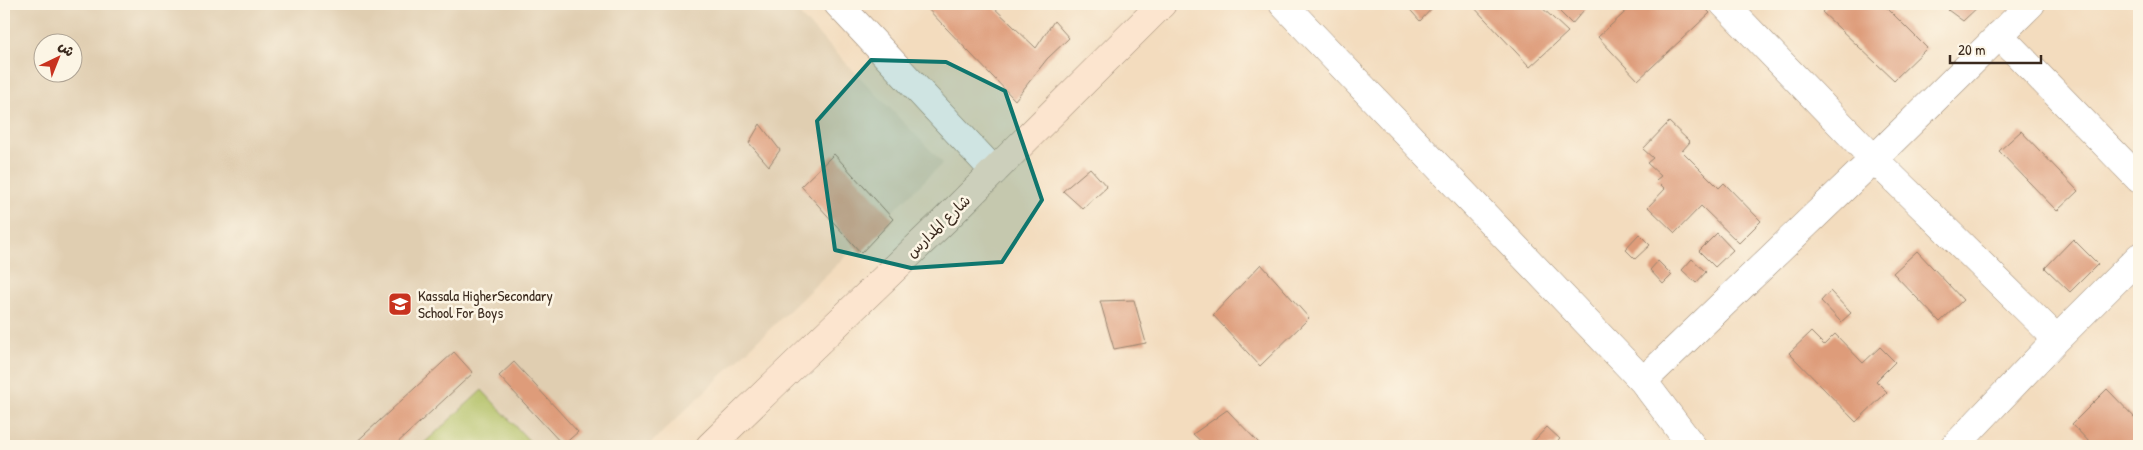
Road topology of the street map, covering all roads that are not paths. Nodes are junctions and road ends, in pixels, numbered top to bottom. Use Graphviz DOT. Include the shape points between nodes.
graph roads {
  1 [pos="838,4"];
  2 [pos="1162,4"];
  3 [pos="1283,4"];
  4 [pos="1724,4"];
  5 [pos="2031,4"];
  6 [pos="1999,35"];
  7 [pos="1874,159"];
  8 [pos="994,171"];
  9 [pos="2139,179"];
  10 [pos="2139,257"];
  11 [pos="2057,339"];
  12 [pos="1643,381"];
  13 [pos="710,446"];
  14 [pos="1692,446"];
  15 [pos="1955,446"];
  1 -- 8 [label="street"];
  2 -- 8 [label="street, شارع المدارس"];
  3 -- 12 [label="street"];
  4 -- 7 [label="street"];
  5 -- 6 [label="street"];
  6 -- 7 [label="street"];
  6 -- 9 [label="street"];
  7 -- 11 [label="street"];
  7 -- 12 [label="street"];
  8 -- 13 [label="street, شارع المدارس"];
  10 -- 11 [label="street"];
  11 -- 15 [label="street"];
  12 -- 14 [label="street"];
}
